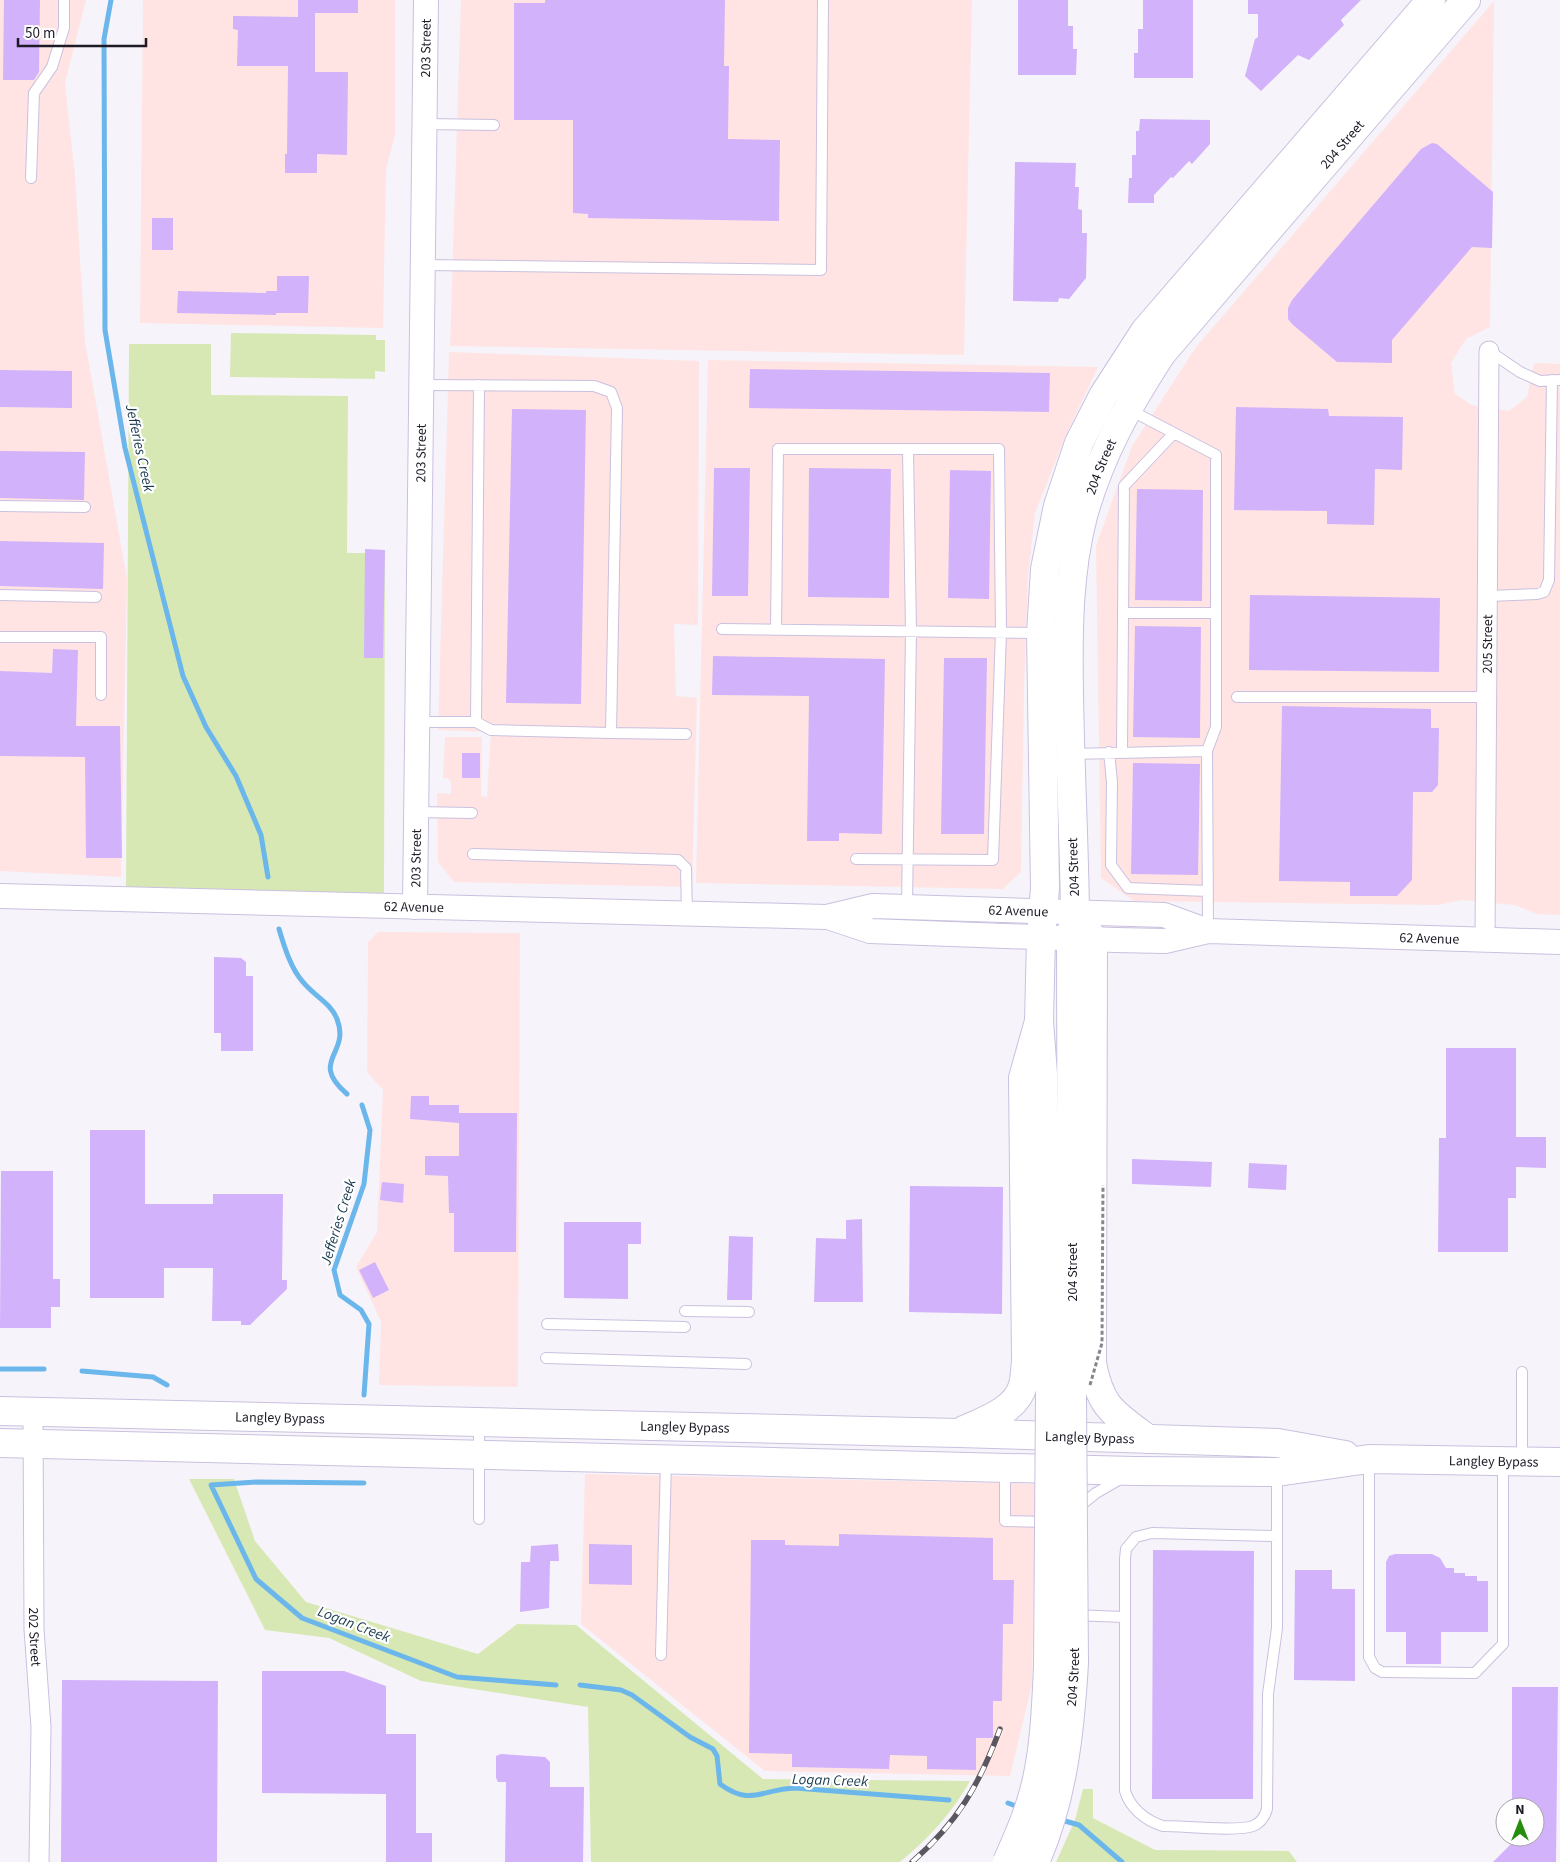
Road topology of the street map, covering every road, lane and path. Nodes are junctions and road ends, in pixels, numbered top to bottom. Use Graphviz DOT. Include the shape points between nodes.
graph roads {
  1 [pos="64,0"];
  2 [pos="426,0"];
  3 [pos="822,0"];
  4 [pos="1431,0"];
  5 [pos="1466,0"];
  6 [pos="424,124"];
  7 [pos="494,125"];
  8 [pos="31,178"];
  9 [pos="422,265"];
  10 [pos="1489,351"];
  11 [pos="1556,380"];
  12 [pos="421,385"];
  13 [pos="479,385"];
  14 [pos="1114,402"];
  15 [pos="1174,433"];
  16 [pos="908,449"];
  17 [pos="0,506"];
  18 [pos="84,507"];
  19 [pos="0,595"];
  20 [pos="1489,596"];
  21 [pos="96,597"];
  22 [pos="1123,613"];
  23 [pos="1216,613"];
  24 [pos="722,629"];
  25 [pos="776,630"];
  26 [pos="911,631"];
  27 [pos="1001,632"];
  28 [pos="1055,633"];
  29 [pos="0,637"];
  30 [pos="101,694"];
  31 [pos="1488,696"];
  32 [pos="1237,697"];
  33 [pos="417,722"];
  34 [pos="476,722"];
  35 [pos="611,733"];
  36 [pos="686,734"];
  37 [pos="1122,751"];
  38 [pos="1207,751"];
  39 [pos="1108,752"];
  40 [pos="1070,754"];
  41 [pos="416,812"];
  42 [pos="472,813"];
  43 [pos="473,854"];
  44 [pos="856,859"];
  45 [pos="908,861"];
  46 [pos="1208,891"];
  47 [pos="0,896"];
  48 [pos="415,907"];
  49 [pos="907,907"];
  50 [pos="687,914"];
  51 [pos="827,917"];
  52 [pos="1042,924"];
  53 [pos="1080,930"];
  54 [pos="1208,931"];
  55 [pos="1485,938"];
  56 [pos="1560,942"];
  57 [pos="1039,1021"];
  58 [pos="685,1311"];
  59 [pos="749,1312"];
  60 [pos="547,1324"];
  61 [pos="685,1327"];
  62 [pos="546,1358"];
  63 [pos="746,1364"];
  64 [pos="1522,1372"];
  65 [pos="1061,1396"];
  66 [pos="0,1411"];
  67 [pos="33,1412"];
  68 [pos="479,1422"];
  69 [pos="959,1433"];
  70 [pos="1148,1439"];
  71 [pos="0,1443"];
  72 [pos="33,1444"];
  73 [pos="479,1456"];
  74 [pos="1369,1459"];
  75 [pos="666,1460"];
  76 [pos="1513,1460"];
  77 [pos="1560,1462"];
  78 [pos="1005,1468"];
  79 [pos="1134,1471"];
  80 [pos="1277,1472"];
  81 [pos="479,1519"];
  82 [pos="1060,1522"];
  83 [pos="1277,1536"];
  84 [pos="1123,1617"];
  85 [pos="661,1655"];
  86 [pos="39,1862"];
  87 [pos="1007,1862"];
  88 [pos="1035,1862"];
  1 -- 8 [label="lane" via="64,28 52,67 34,93"];
  2 -- 6 [label="street, 203 Street"];
  3 -- 9 [label="lane" via="821,270"];
  4 -- 14 [label="main road, 204 Street" via="1145,331"];
  5 -- 14 [label="main road, 204 Street" via="1162,353"];
  6 -- 7 [label="lane"];
  6 -- 9 [label="street, 203 Street"];
  9 -- 12 [label="street, 203 Street"];
  10 -- 11 [label="lane" via="1540,381"];
  10 -- 20 [label="street, 205 Street"];
  11 -- 20 [label="lane" via="1549,580 1544,592 1537,594"];
  12 -- 13 [label="lane"];
  12 -- 33 [label="street, 203 Street"];
  13 -- 34 [label="lane"];
  13 -- 35 [label="lane" via="594,386 611,392 616,408"];
  14 -- 15 [label="lane"];
  14 -- 28 [label="main road, 204 Street" via="1102,460 1083,516"];
  15 -- 22 [label="lane" via="1124,486"];
  15 -- 23 [label="lane" via="1216,455"];
  16 -- 25 [label="lane" via="778,449"];
  16 -- 26 [label="lane"];
  16 -- 27 [label="lane" via="999,449"];
  17 -- 18 [label="lane"];
  19 -- 21 [label="lane"];
  20 -- 31 [label="street, 205 Street"];
  22 -- 23 [label="lane"];
  22 -- 37 [label="lane"];
  23 -- 38 [label="lane" via="1216,727"];
  24 -- 25 [label="lane"];
  25 -- 26 [label="lane"];
  26 -- 27 [label="lane"];
  26 -- 45 [label="lane"];
  27 -- 28 [label="lane"];
  27 -- 45 [label="lane" via="993,860"];
  28 -- 40 [label="main road, 204 Street"];
  28 -- 52 [label="main road, 204 Street"];
  29 -- 30 [label="lane" via="101,637"];
  31 -- 32 [label="lane"];
  31 -- 55 [label="street, 205 Street"];
  33 -- 34 [label="lane"];
  33 -- 41 [label="street, 203 Street"];
  34 -- 35 [label="lane" via="491,730"];
  35 -- 36 [label="lane"];
  37 -- 38 [label="lane"];
  37 -- 39 [label="lane"];
  38 -- 46 [label="lane"];
  39 -- 40 [label="lane"];
  39 -- 46 [label="lane" via="1112,782 1111,865 1128,888"];
  40 -- 53 [label="main road, 204 Street"];
  41 -- 42 [label="lane"];
  41 -- 48 [label="street, 203 Street"];
  43 -- 50 [label="lane" via="678,860 686,868"];
  44 -- 45 [label="lane"];
  45 -- 49 [label="lane"];
  46 -- 54 [label="lane"];
  47 -- 48 [label="street, 62 Avenue"];
  48 -- 50 [label="street, 62 Avenue"];
  49 -- 51 [label="street, 62 Avenue" via="874,906"];
  49 -- 52 [label="street, 62 Avenue"];
  50 -- 51 [label="street, 62 Avenue"];
  51 -- 52 [label="street, 62 Avenue" via="870,931"];
  52 -- 53 [label="street, 62 Avenue"];
  52 -- 57 [label="main road, 204 Street"];
  53 -- 54 [label="street, 62 Avenue" via="1165,941"];
  53 -- 54 [label="street, 62 Avenue" via="1164,915"];
  53 -- 65 [label="main road, 204 Street"];
  53 -- 70 [label="main road" via="1092,1363 1102,1399 1112,1412"];
  54 -- 55 [label="street, 62 Avenue"];
  55 -- 56 [label="street, 62 Avenue"];
  57 -- 65 [label="main road, 204 Street"];
  57 -- 69 [label="main road" via="1022,1078 1026,1352 1023,1387 1013,1402 996,1415"];
  58 -- 59 [label="lane"];
  60 -- 61 [label="lane"];
  62 -- 63 [label="lane"];
  64 -- 76 [label="lane"];
  65 -- 87 [label="main road, 204 Street, bridge" via="1046,1713 1037,1780"];
  65 -- 88 [label="main road, 204 Street, bridge" via="1074,1663 1072,1700 1062,1776"];
  66 -- 67 [label="main road, Langley Bypass"];
  67 -- 68 [label="main road, Langley Bypass"];
  67 -- 72 [label="street, 202 Street"];
  68 -- 69 [label="main road, Langley Bypass"];
  68 -- 73 [label="lane"];
  69 -- 70 [label="main road, Langley Bypass"];
  70 -- 74 [label="main road, Langley Bypass" via="1278,1443"];
  71 -- 72 [label="main road, Langley Bypass"];
  72 -- 73 [label="main road, Langley Bypass"];
  72 -- 86 [label="street, 202 Street" via="34,1629 41,1727"];
  73 -- 75 [label="main road, Langley Bypass"];
  73 -- 81 [label="lane"];
  74 -- 76 [label="main road, Langley Bypass"];
  74 -- 76 [label="lane" via="1371,1663 1382,1672 1466,1673 1476,1673 1503,1644"];
  74 -- 80 [label="main road, Langley Bypass"];
  75 -- 78 [label="main road, Langley Bypass"];
  75 -- 85 [label="lane"];
  76 -- 77 [label="main road, Langley Bypass"];
  78 -- 79 [label="main road, Langley Bypass"];
  78 -- 82 [label="lane" via="1005,1521"];
  79 -- 80 [label="main road, Langley Bypass"];
  79 -- 82 [label="lane" via="1096,1493"];
  80 -- 83 [label="lane"];
  82 -- 84 [label="lane" via="1059,1614"];
  83 -- 84 [label="lane" via="1152,1533 1136,1538 1126,1549 1124,1559"];
  83 -- 84 [label="lane" via="1277,1628 1268,1694 1267,1809 1264,1818 1254,1826 1163,1826 1152,1822 1128,1801 1125,1791"];
}
